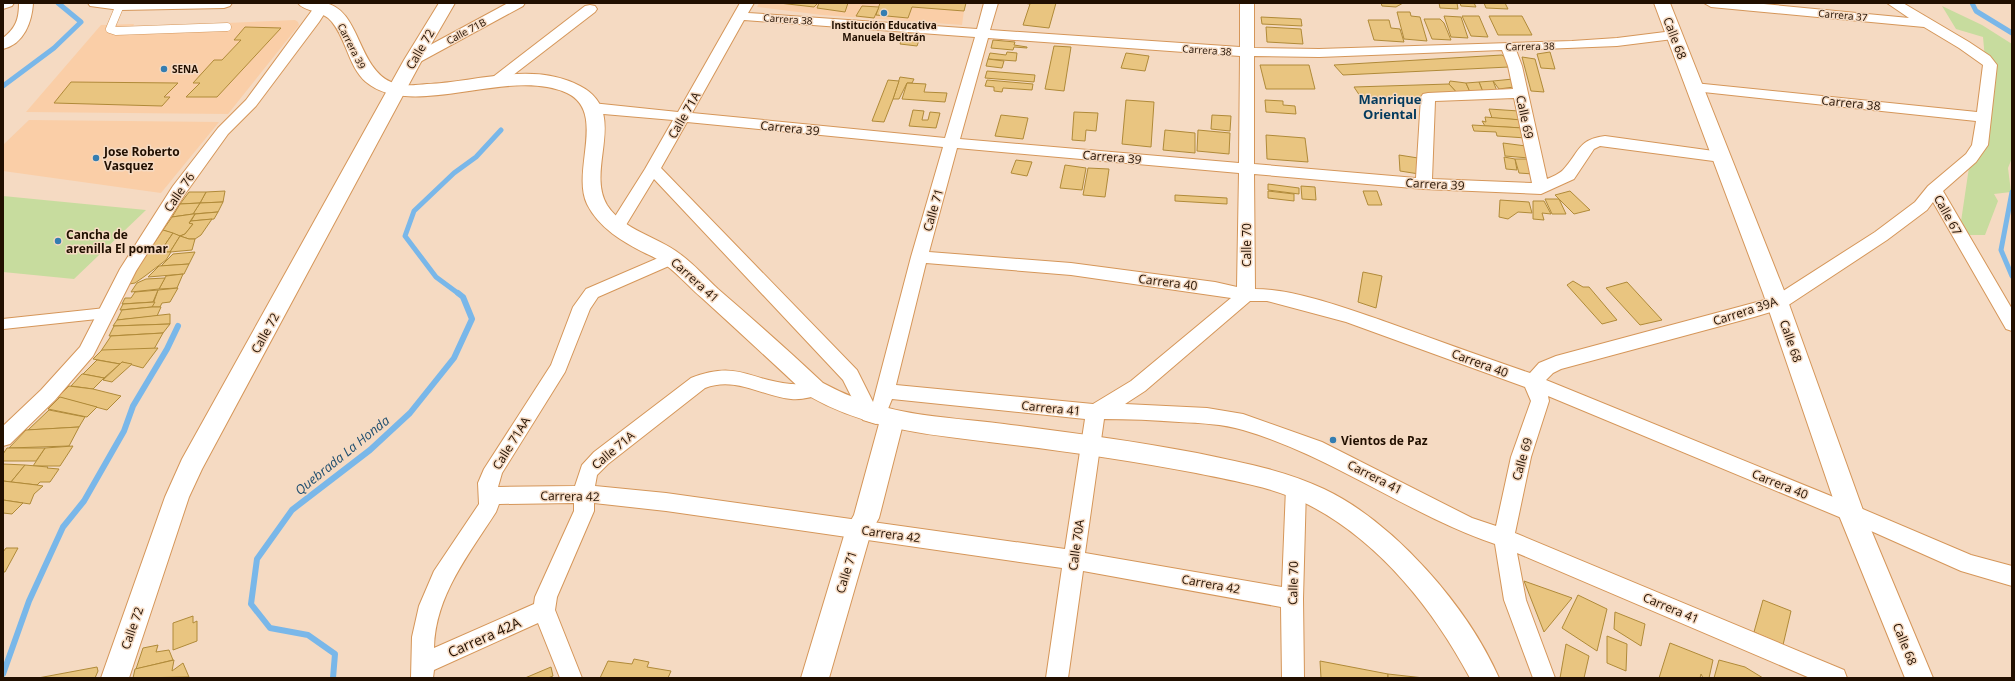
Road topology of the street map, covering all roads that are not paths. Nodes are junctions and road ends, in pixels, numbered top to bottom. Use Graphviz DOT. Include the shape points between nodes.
graph roads {
  1 [pos="6,3"];
  2 [pos="26,3"];
  3 [pos="96,3"];
  4 [pos="224,3"];
  5 [pos="447,3"];
  6 [pos="518,3"];
  7 [pos="991,3"];
  8 [pos="1247,3"];
  9 [pos="1662,3"];
  10 [pos="1711,3"];
  11 [pos="1894,3"];
  12 [pos="3,4"];
  13 [pos="120,5"];
  14 [pos="314,5"];
  15 [pos="590,9"];
  16 [pos="744,9"];
  17 [pos="1927,23"];
  18 [pos="227,27"];
  19 [pos="982,34"];
  20 [pos="1674,35"];
  21 [pos="3,45"];
  22 [pos="1507,46"];
  23 [pos="1246,52"];
  24 [pos="413,60"];
  25 [pos="494,83"];
  26 [pos="1694,87"];
  27 [pos="397,90"];
  28 [pos="1520,94"];
  29 [pos="592,108"];
  30 [pos="683,117"];
  31 [pos="1984,117"];
  32 [pos="952,143"];
  33 [pos="1721,157"];
  34 [pos="1245,168"];
  35 [pos="653,169"];
  36 [pos="1424,184"];
  37 [pos="1541,189"];
  38 [pos="1934,190"];
  39 [pos="617,226"];
  40 [pos="919,257"];
  41 [pos="672,258"];
  42 [pos="1246,295"];
  43 [pos="1778,303"];
  44 [pos="106,313"];
  45 [pos="3,324"];
  46 [pos="2012,324"];
  47 [pos="1533,382"];
  48 [pos="815,390"];
  49 [pos="884,391"];
  50 [pos="1095,412"];
  51 [pos="879,417"];
  52 [pos="3,438"];
  53 [pos="1090,444"];
  54 [pos="1296,488"];
  55 [pos="585,494"];
  56 [pos="488,496"];
  57 [pos="1851,513"];
  58 [pos="859,529"];
  59 [pos="1504,538"];
  60 [pos="1074,560"];
  61 [pos="2012,576"];
  62 [pos="1292,599"];
  63 [pos="544,610"];
  64 [pos="422,671"];
  65 [pos="115,678"];
  66 [pos="571,678"];
  67 [pos="815,678"];
  68 [pos="1057,678"];
  69 [pos="1293,678"];
  70 [pos="1485,678"];
  71 [pos="1544,678"];
  72 [pos="1836,678"];
  73 [pos="1919,678"];
  1 -- 12 [label="street"];
  2 -- 21 [label="street" via="23,28"];
  3 -- 13 [label="street"];
  4 -- 13 [label="street"];
  5 -- 24 [label="street, Calle 72"];
  6 -- 24 [label="street, Calle 71B"];
  7 -- 19 [label="street, Calle 71"];
  8 -- 23 [label="street, Calle 70"];
  9 -- 20 [label="street, Calle 68"];
  10 -- 17 [label="street, Carrera 37"];
  11 -- 17 [label="street"];
  13 -- 18 [label="lane" via="110,29 116,31"];
  14 -- 27 [label="street, Carrera 39" via="335,15 365,72 382,85"];
  14 -- 44 [label="street, Calle 76" via="314,19 251,103 223,131 179,190 128,269"];
  15 -- 25 [label="street"];
  16 -- 19 [label="street, Carrera 38"];
  16 -- 30 [label="street, Calle 71A"];
  17 -- 31 [label="street, Calle 67" via="1969,48 1990,65"];
  19 -- 23 [label="street, Carrera 38"];
  19 -- 32 [label="street, Calle 71"];
  20 -- 22 [label="street, Carrera 38" via="1609,43"];
  20 -- 26 [label="street, Calle 68"];
  22 -- 23 [label="street, Carrera 38" via="1319,53"];
  22 -- 28 [label="street, Calle 69" via="1515,66"];
  23 -- 34 [label="street, Calle 70"];
  24 -- 27 [label="street, Calle 72"];
  25 -- 27 [label="street, Carrera 39" via="441,89"];
  25 -- 29 [label="street, Carrera 39" via="532,80 560,84 580,93 590,102"];
  26 -- 31 [label="street, Carrera 38"];
  26 -- 33 [label="street, Calle 68"];
  27 -- 65 [label="street, Calle 72" via="191,466 177,496"];
  28 -- 36 [label="street" via="1428,98"];
  28 -- 37 [label="street, Calle 69"];
  29 -- 30 [label="street, Carrera 39"];
  29 -- 39 [label="street, Carrera 41" via="596,139 593,163 594,197 602,212"];
  30 -- 32 [label="street, Carrera 39"];
  30 -- 35 [label="street, Calle 71A"];
  31 -- 38 [label="street, Calle 67" via="1980,144 1972,156"];
  32 -- 34 [label="street, Carrera 39"];
  32 -- 40 [label="street, Calle 71"];
  33 -- 37 [label="street, Carrera 39" via="1605,141 1596,142 1589,146 1568,175"];
  33 -- 43 [label="street, Calle 68"];
  34 -- 36 [label="street, Carrera 39"];
  34 -- 42 [label="street, Calle 70"];
  35 -- 39 [label="street, Calle 71A"];
  35 -- 51 [label="street" via="850,375"];
  36 -- 37 [label="street, Carrera 39"];
  38 -- 43 [label="street, Carrera 39A" via="1921,206 1881,236"];
  38 -- 46 [label="street, Calle 67"];
  39 -- 41 [label="street, Carrera 41"];
  40 -- 42 [label="street, Carrera 40" via="1071,269 1215,288"];
  40 -- 49 [label="street, Calle 71"];
  41 -- 48 [label="street, Carrera 41"];
  41 -- 56 [label="street, Calle 71AA" via="592,293 582,307 559,367 498,462 488,483"];
  42 -- 47 [label="street, Carrera 40" via="1267,295 1352,317"];
  42 -- 50 [label="street" via="1138,386"];
  43 -- 47 [label="street, Carrera 39A" via="1556,363 1546,368"];
  43 -- 57 [label="street, Calle 68"];
  44 -- 45 [label="lane"];
  44 -- 52 [label="street, Calle 76" via="87,351 48,395"];
  47 -- 57 [label="street, Carrera 40"];
  47 -- 59 [label="street, Calle 69" via="1540,401 1521,457"];
  48 -- 51 [label="street, Carrera 41" via="840,404"];
  48 -- 55 [label="street, Calle 71A" via="788,392 744,379 710,377 698,383 601,458 589,471 585,482"];
  49 -- 50 [label="street, Carrera 41"];
  49 -- 51 [label="street, Calle 71"];
  50 -- 53 [label="street, Calle 70A"];
  50 -- 59 [label="street, Carrera 41" via="1128,410 1207,416 1243,422 1315,448 1466,525"];
  51 -- 53 [label="street, Carrera 41"];
  51 -- 58 [label="street, Calle 71" via="866,518"];
  53 -- 54 [label="street, Carrera 41" via="1242,472"];
  53 -- 60 [label="street, Calle 70A"];
  54 -- 62 [label="street, Calle 70"];
  54 -- 70 [label="street, Carrera 41" via="1333,506 1382,541 1429,590 1470,649"];
  55 -- 56 [label="street, Carrera 42"];
  55 -- 58 [label="street, Carrera 42" via="666,502"];
  55 -- 63 [label="street, Calle 71A" via="584,511 553,577"];
  56 -- 64 [label="street, Calle 71AA" via="489,506 442,578 430,606 423,637"];
  57 -- 61 [label="street, Carrera 40" via="1968,564"];
  57 -- 73 [label="street, Calle 68"];
  58 -- 60 [label="street, Carrera 42"];
  58 -- 67 [label="street, Calle 71"];
  59 -- 71 [label="street" via="1515,600"];
  59 -- 72 [label="street, Carrera 41"];
  60 -- 62 [label="street, Carrera 42"];
  60 -- 68 [label="street, Calle 70A"];
  62 -- 69 [label="street, Calle 70"];
  63 -- 64 [label="street, Carrera 42A"];
  63 -- 66 [label="street"];
}
